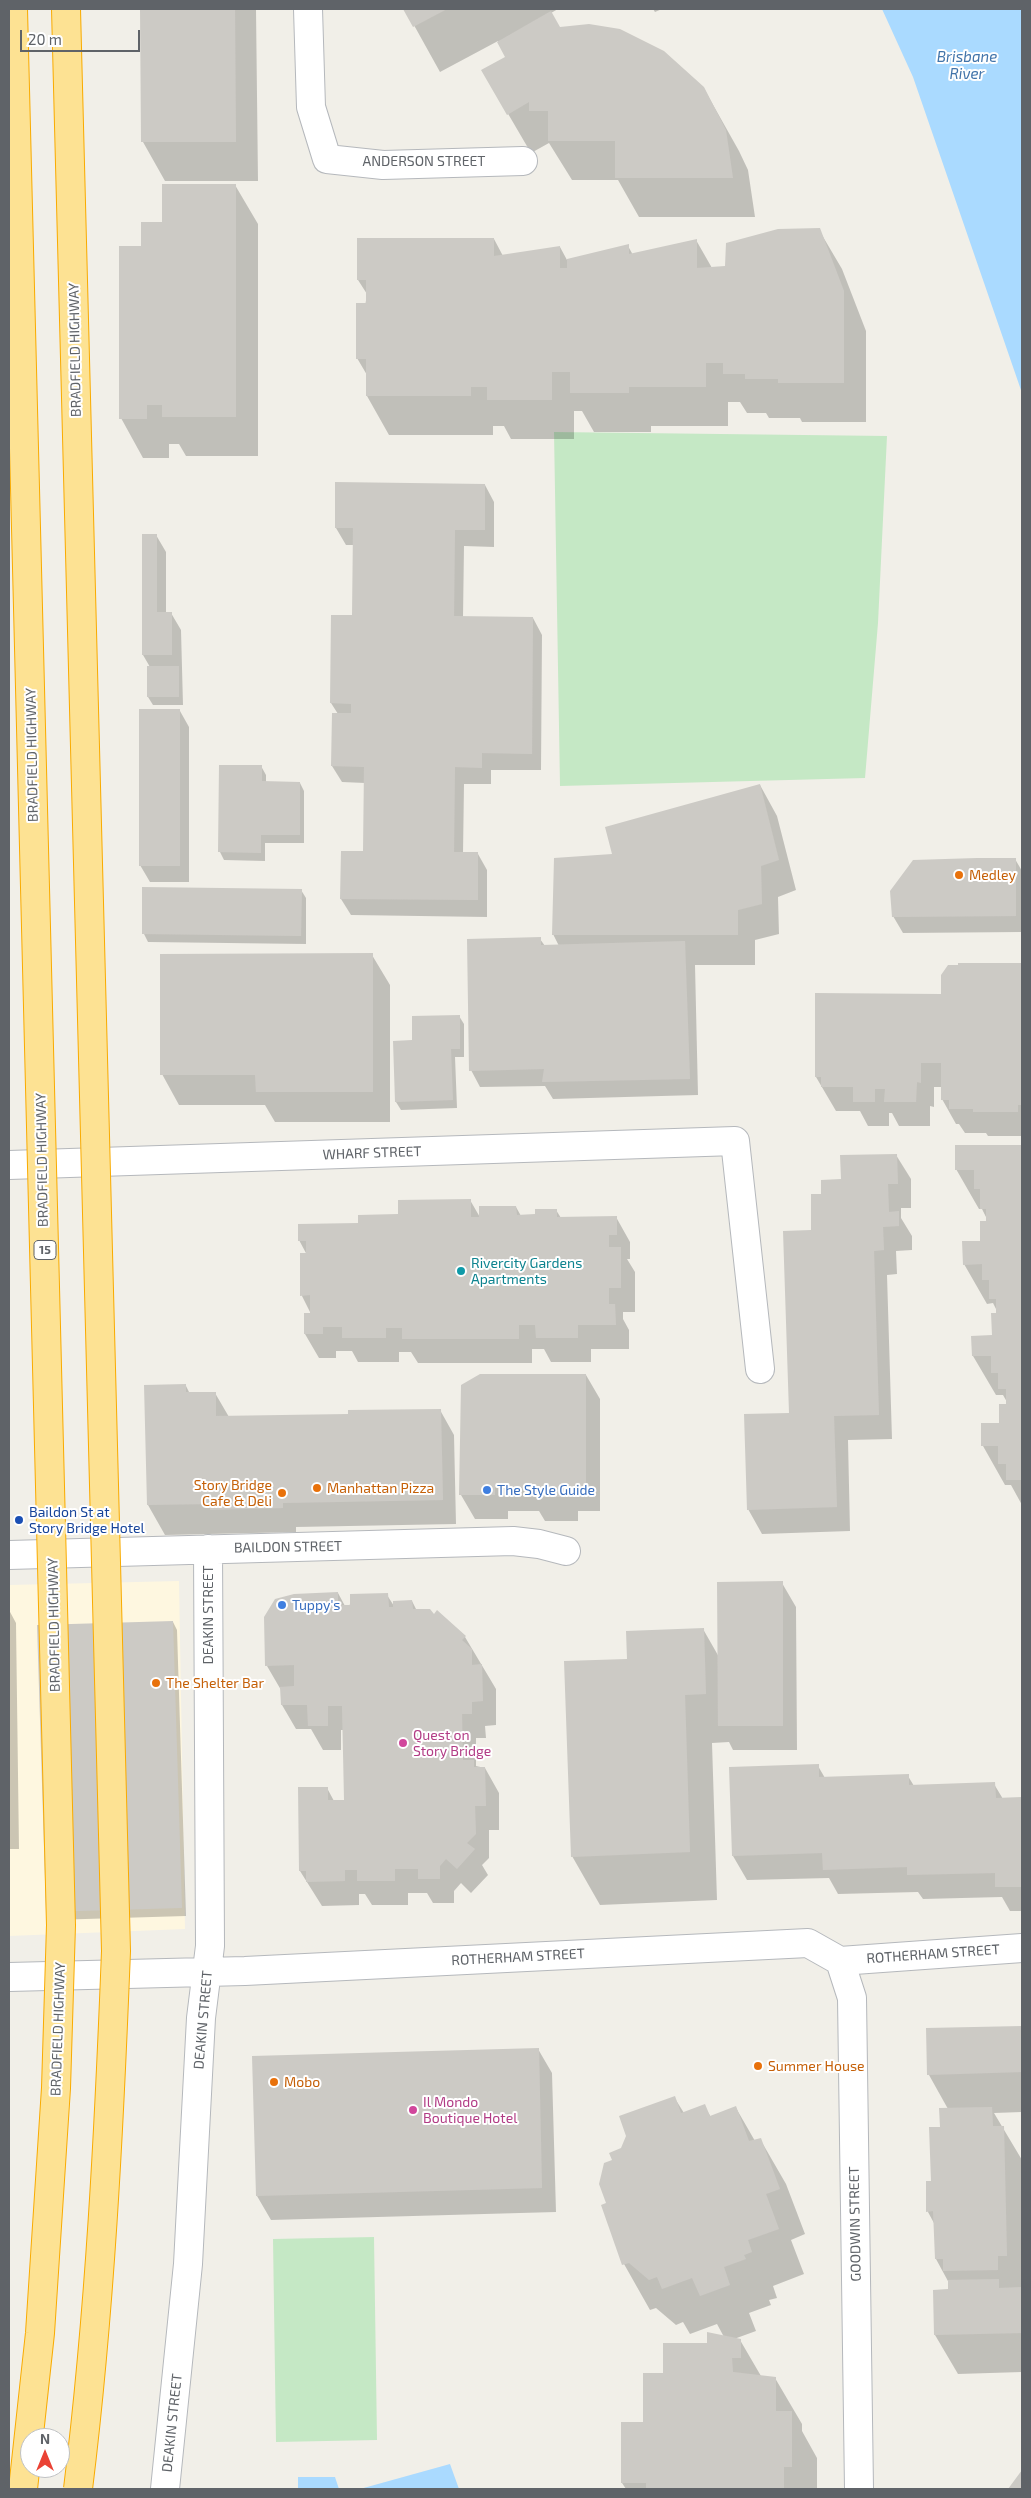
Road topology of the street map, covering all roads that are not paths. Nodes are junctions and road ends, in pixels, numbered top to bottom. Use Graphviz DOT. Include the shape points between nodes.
graph roads {
  1 [pos="13,9"];
  2 [pos="66,9"];
  3 [pos="308,9"];
  4 [pos="523,160"];
  5 [pos="9,1165"];
  6 [pos="760,1369"];
  7 [pos="208,1549"];
  8 [pos="566,1552"];
  9 [pos="9,1555"];
  10 [pos="1022,1948"];
  11 [pos="840,1961"];
  12 [pos="206,1971"];
  13 [pos="9,1977"];
  14 [pos="23,2489"];
  15 [pos="78,2489"];
  16 [pos="165,2489"];
  17 [pos="859,2489"];
  1 -- 14 [label="highway, BRADFIELD HIGHWAY / 15, bridge" via="61,1925 56,2088 40,2333"];
  2 -- 15 [label="highway, BRADFIELD HIGHWAY, bridge" via="116,1951 96,2308"];
  3 -- 4 [label="street, ANDERSON STREET" via="311,107 327,158 383,164"];
  5 -- 6 [label="street, WHARF STREET" via="735,1141"];
  7 -- 8 [label="street, BAILDON STREET" via="513,1542 539,1544"];
  7 -- 9 [label="street, BAILDON STREET"];
  7 -- 12 [label="street, DEAKIN STREET" via="210,1946"];
  10 -- 11 [label="street, ROTHERHAM STREET"];
  11 -- 12 [label="street, ROTHERHAM STREET" via="808,1943"];
  11 -- 17 [label="street, GOODWIN STREET" via="852,1998"];
  12 -- 13 [label="street, ROTHERHAM STREET"];
  12 -- 16 [label="street, DEAKIN STREET" via="188,2264"];
}
